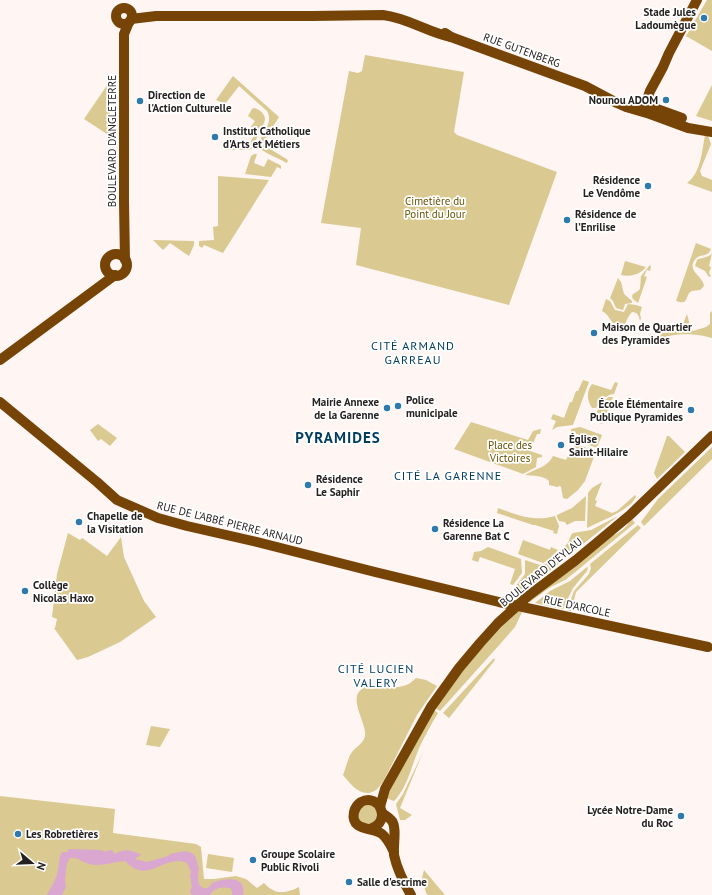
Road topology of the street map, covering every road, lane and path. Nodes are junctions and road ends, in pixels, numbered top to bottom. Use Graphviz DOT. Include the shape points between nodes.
graph roads {
  1 [pos="697,0"];
  2 [pos="127,10"];
  3 [pos="124,42"];
  4 [pos="585,86"];
  5 [pos="643,109"];
  6 [pos="712,126"];
  7 [pos="712,132"];
  8 [pos="124,240"];
  9 [pos="116,254"];
  10 [pos="125,260"];
  11 [pos="105,267"];
  12 [pos="115,275"];
  13 [pos="104,283"];
  14 [pos="0,360"];
  15 [pos="0,402"];
  16 [pos="712,436"];
  17 [pos="395,576"];
  18 [pos="711,648"];
  19 [pos="385,789"];
  20 [pos="370,800"];
  21 [pos="381,810"];
  22 [pos="370,829"];
  23 [pos="394,852"];
  24 [pos="411,895"];
  1 -- 5 [label="main road"];
  2 -- 3 [label="main road, BOULEVARD D'ANGLETERRE"];
  2 -- 3 [label="main road, BOULEVARD D'ANGLETERRE" via="116,14"];
  2 -- 4 [label="main road, RUE GUTENBERG" via="140,15 156,16 395,16 424,29 451,36"];
  3 -- 8 [label="main road, BOULEVARD D'ANGLETERRE"];
  4 -- 5 [label="main road, RUE GUTENBERG"];
  4 -- 5 [label="main road, RUE GUTENBERG" via="617,103"];
  5 -- 6 [label="main road, RUE GUTENBERG" via="657,109"];
  5 -- 7 [label="main road, RUE GUTENBERG" via="688,128"];
  8 -- 9 [label="main road, BOULEVARD D'ANGLETERRE"];
  8 -- 10 [label="main road, BOULEVARD D'ANGLETERRE"];
  9 -- 10 [label="main road"];
  9 -- 11 [label="main road" via="106,259"];
  10 -- 12 [label="main road" via="124,271"];
  11 -- 12 [label="main road" via="109,273"];
  11 -- 13 [label="main road"];
  12 -- 13 [label="main road"];
  13 -- 14 [label="main road"];
  15 -- 17 [label="main road, RUE DE L'ABBÉ PIERRE ARNAUD" via="117,500 130,506 158,518 187,526"];
  16 -- 19 [label="main road, BOULEVARD D'EYLAU" via="630,514 576,560 528,596 484,638 431,707"];
  17 -- 18 [label="main road, RUE D'ARCOLE" via="499,602"];
  19 -- 20 [label="main road, BOULEVARD D'EYLAU"];
  19 -- 21 [label="main road, BOULEVARD D'EYLAU"];
  20 -- 21 [label="main road"];
  20 -- 22 [label="main road" via="361,802 354,814 355,821 360,826"];
  21 -- 22 [label="main road" via="382,817 378,825"];
  21 -- 23 [label="main road" via="393,822"];
  22 -- 23 [label="main road" via="381,833"];
  23 -- 24 [label="main road" via="396,863"];
}
